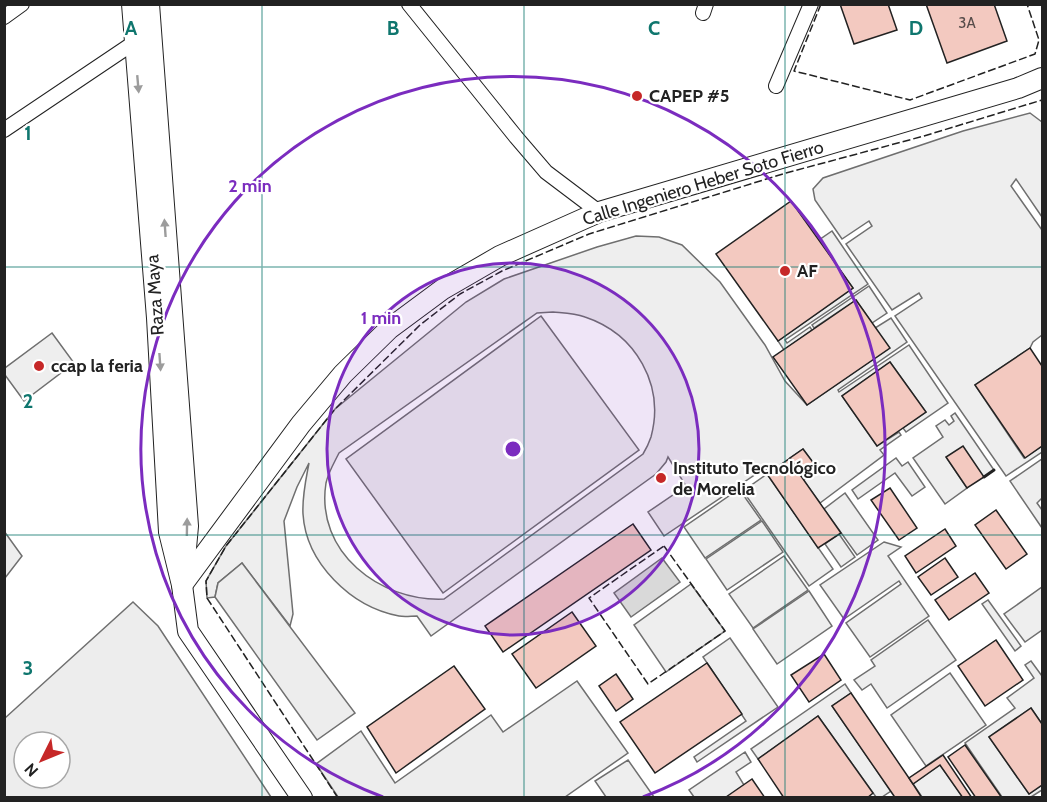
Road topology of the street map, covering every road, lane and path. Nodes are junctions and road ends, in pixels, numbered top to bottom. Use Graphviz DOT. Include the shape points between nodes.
graph roads {
  1 [pos="22,4"];
  2 [pos="132,4"];
  3 [pos="149,4"];
  4 [pos="409,4"];
  5 [pos="811,4"];
  6 [pos="4,17"];
  7 [pos="135,42"];
  8 [pos="1042,78"];
  9 [pos="776,86"];
  10 [pos="4,130"];
  11 [pos="599,212"];
  12 [pos="182,585"];
  13 [pos="302,798"];
  1 -- 6 [label="street"];
  2 -- 7 [label="street, Raza Maya"];
  12 -- 3 [label="street, Raza Maya, one-way" via="188,526"];
  4 -- 11 [label="street" via="546,172"];
  5 -- 9 [label="street"];
  7 -- 10 [label="street"];
  7 -- 12 [label="street, Raza Maya, one-way" via="169,532"];
  8 -- 11 [label="street, Calle Ingeniero Heber Soto Fierro"];
  11 -- 12 [label="street, Calle Ingeniero Heber Soto Fierro" via="500,256 389,329 301,424"];
  12 -- 13 [label="street, Raza Maya" via="188,631"];
}
